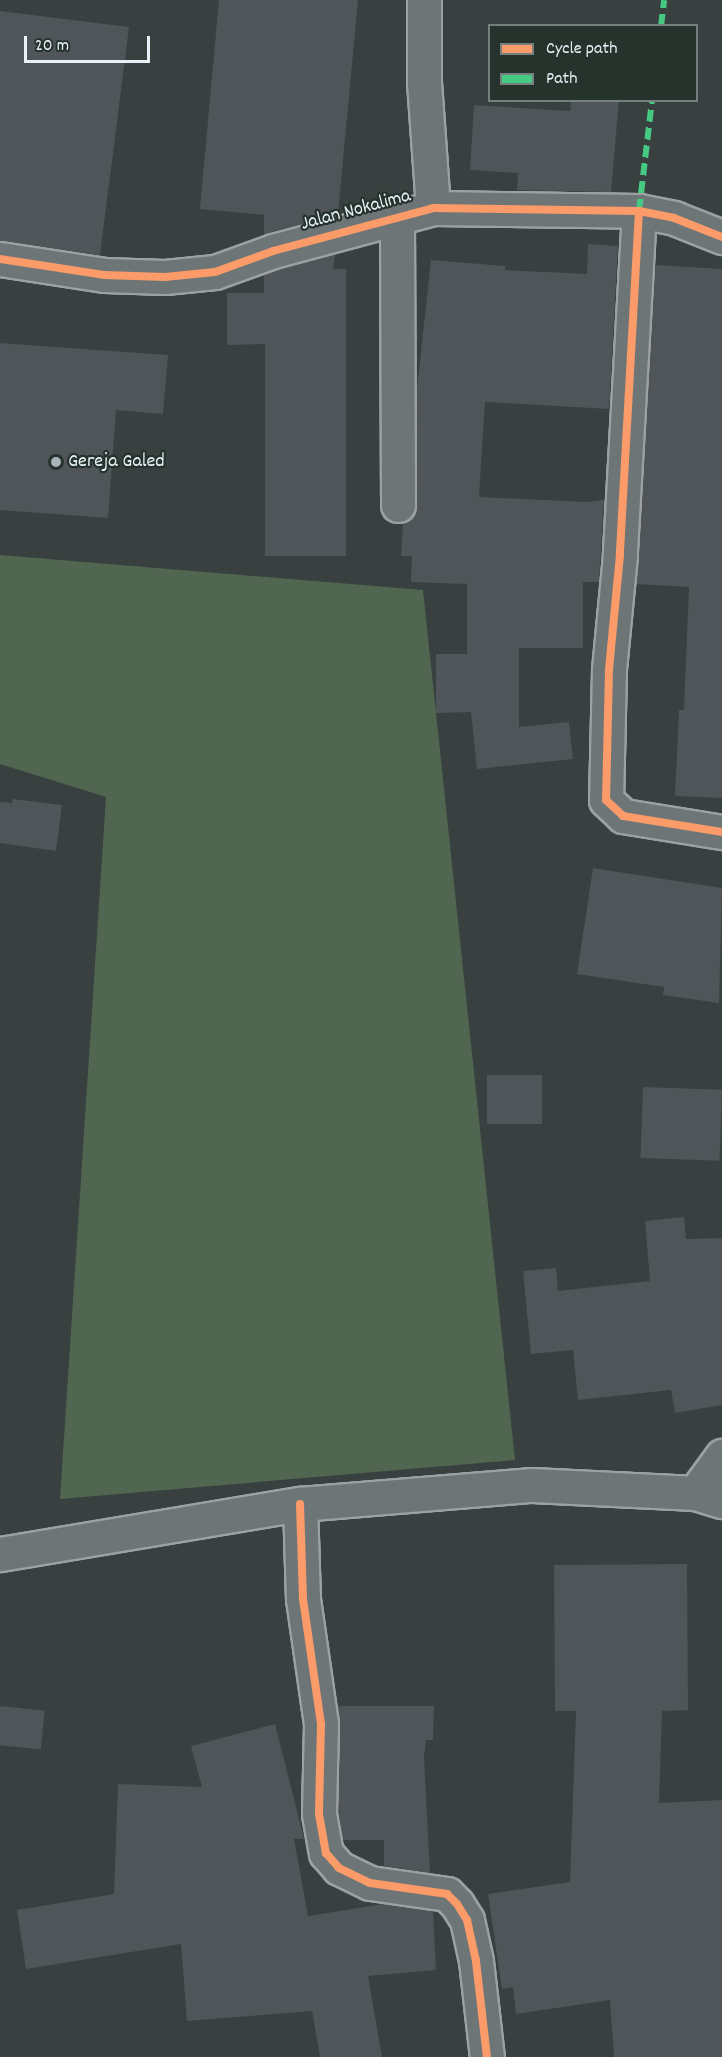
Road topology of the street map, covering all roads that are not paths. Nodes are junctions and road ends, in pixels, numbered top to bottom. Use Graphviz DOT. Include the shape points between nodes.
graph roads {
  1 [pos="424,0"];
  2 [pos="433,208"];
  3 [pos="639,211"];
  4 [pos="397,216"];
  5 [pos="722,237"];
  6 [pos="0,259"];
  7 [pos="398,505"];
  8 [pos="722,832"];
  9 [pos="722,1456"];
  10 [pos="708,1497"];
  11 [pos="300,1504"];
  12 [pos="0,1554"];
  13 [pos="487,2057"];
  1 -- 2 [label="street" via="424,82"];
  2 -- 3 [label="street, Jalan Nokalima"];
  2 -- 4 [label="street, Jalan Nokalima"];
  3 -- 5 [label="street, Jalan Nokalima" via="674,218"];
  3 -- 8 [label="street" via="620,555 609,670 606,800 623,816"];
  4 -- 6 [label="street, Jalan Nokalima" via="214,272 165,277 104,275"];
  4 -- 7 [label="street"];
  9 -- 10 [label="street"];
  10 -- 11 [label="street" via="532,1485"];
  11 -- 12 [label="street"];
  11 -- 13 [label="street" via="303,1599 321,1724 319,1814 326,1854 339,1868 370,1883 447,1894 457,1904 467,1920 476,1961"];
}
